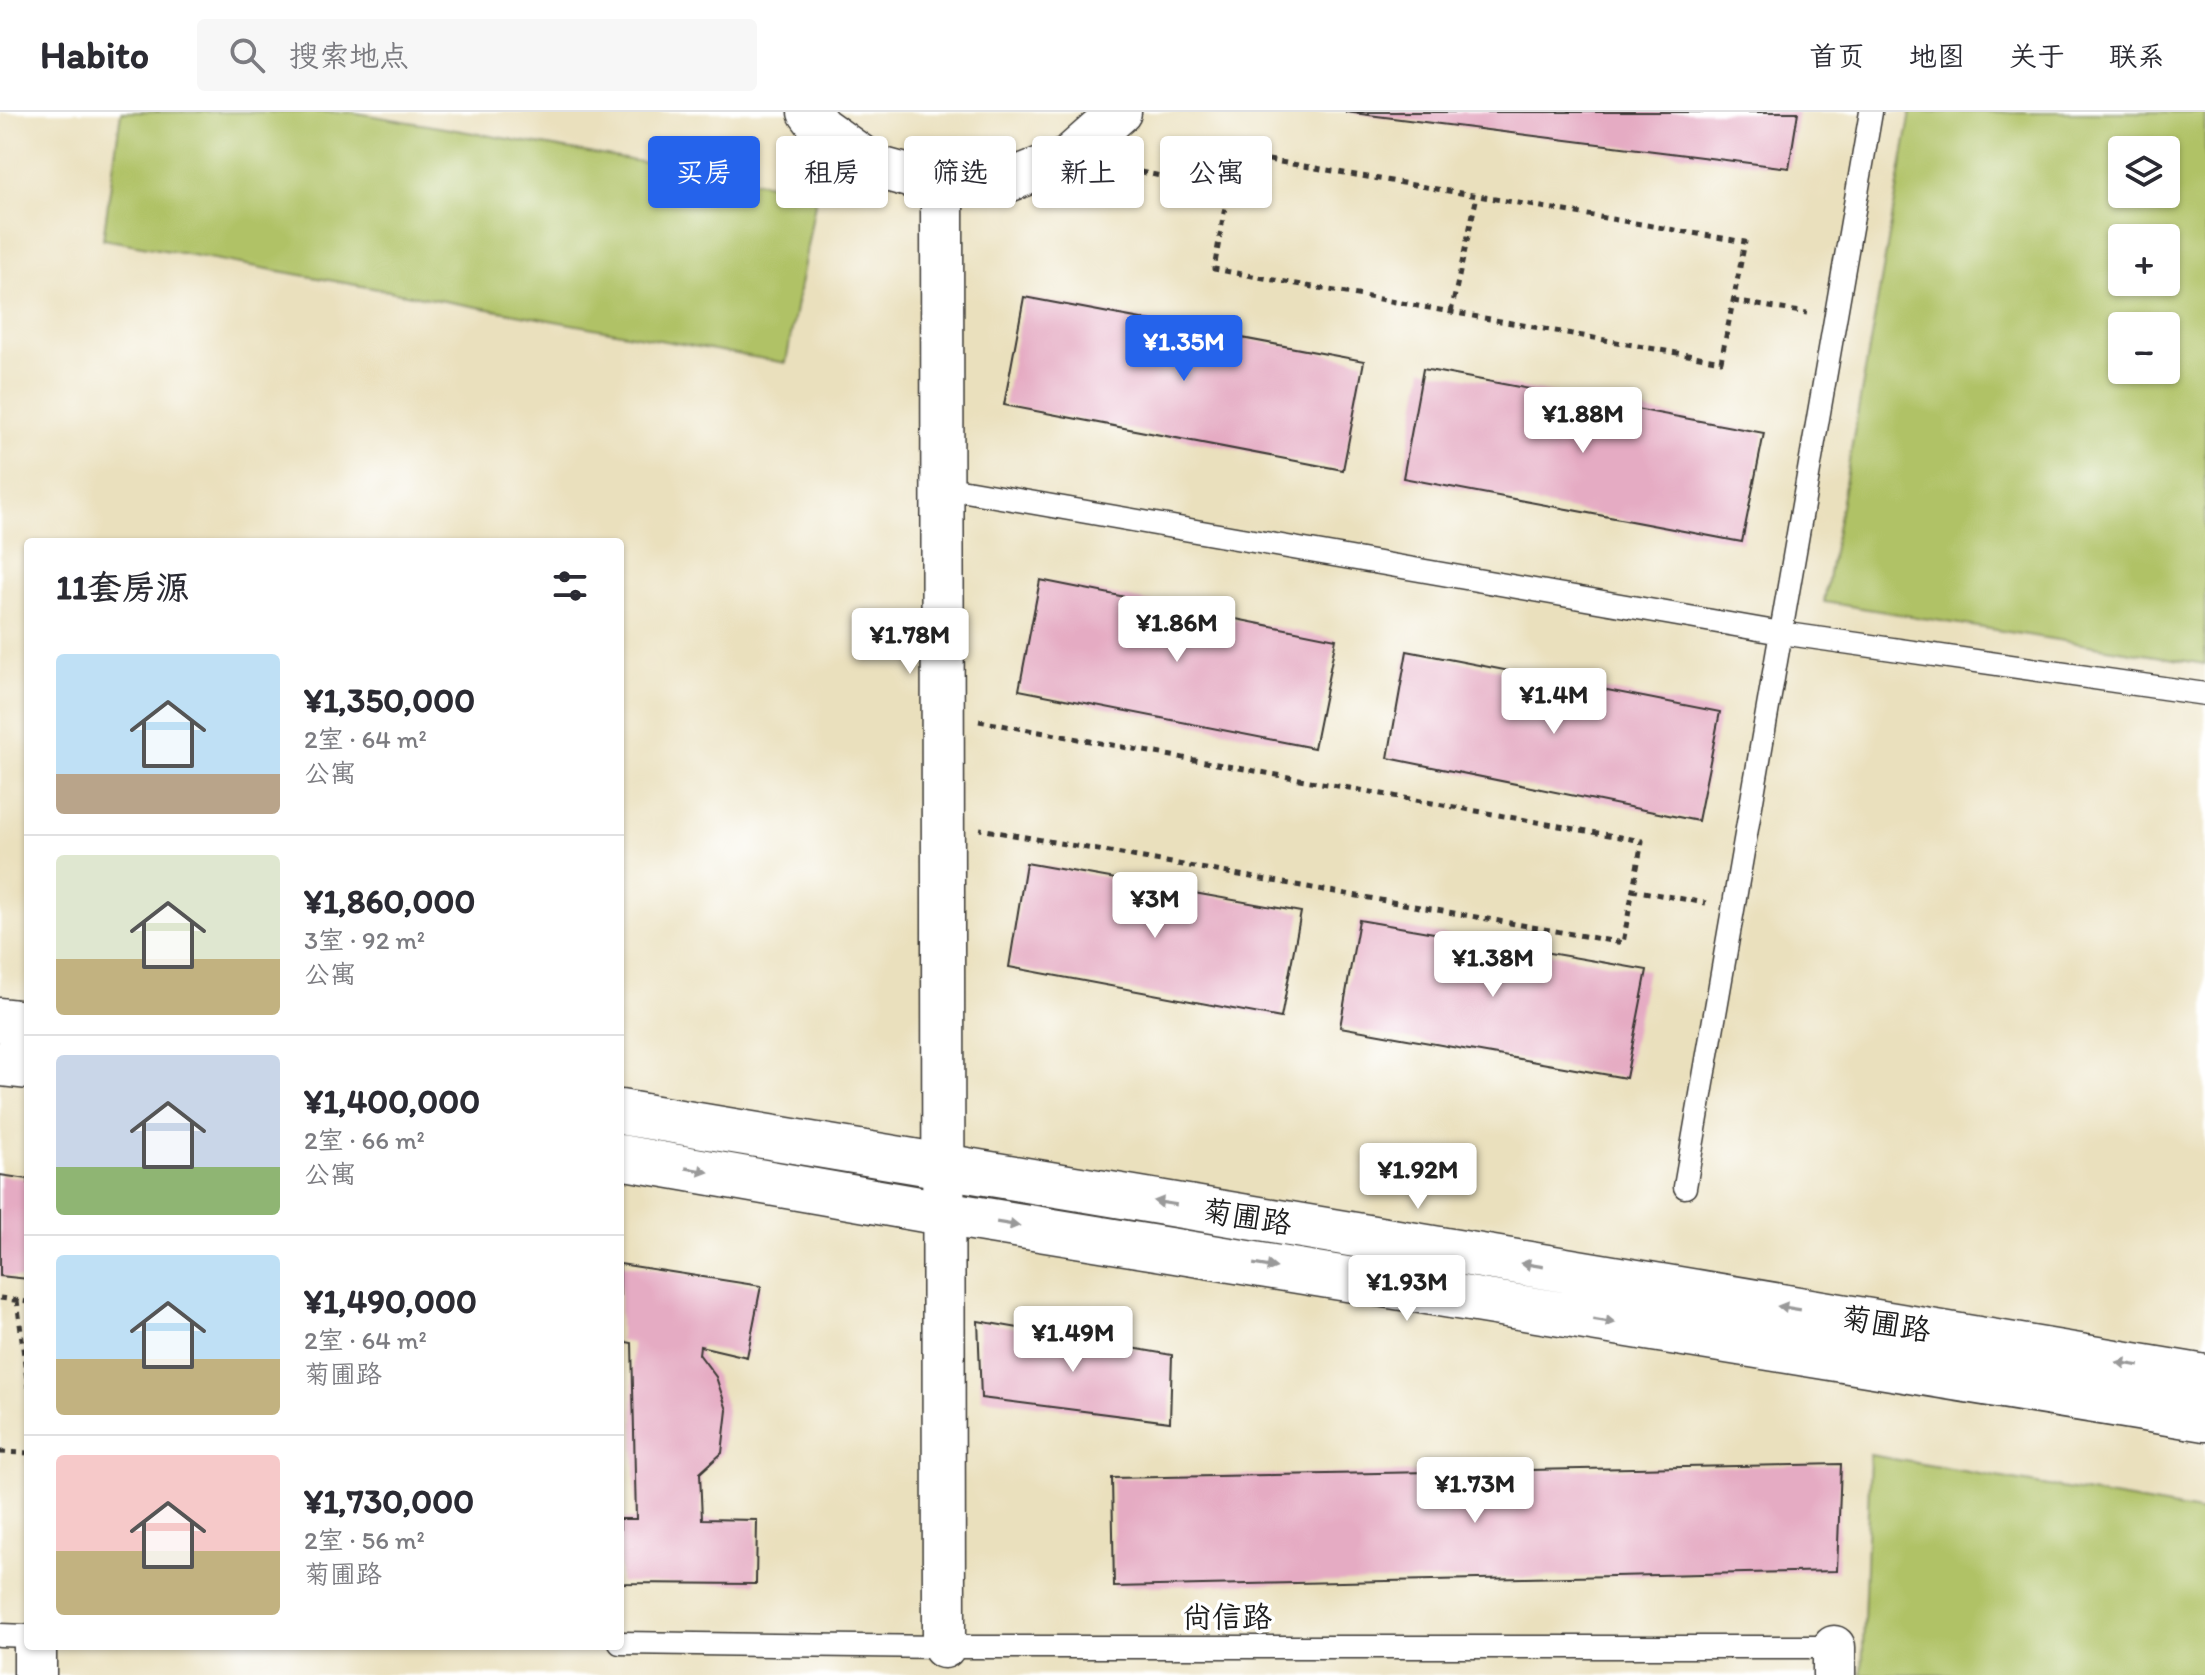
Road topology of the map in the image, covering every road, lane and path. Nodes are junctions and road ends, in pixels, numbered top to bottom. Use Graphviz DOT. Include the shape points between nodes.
graph roads {
  1 [pos="809,112"];
  2 [pos="1120,112"];
  3 [pos="1871,112"];
  4 [pos="1093,136"];
  5 [pos="1272,161"];
  6 [pos="904,175"];
  7 [pos="1477,196"];
  8 [pos="942,208"];
  9 [pos="1225,208"];
  10 [pos="1733,301"];
  11 [pos="1451,312"];
  12 [pos="1835,318"];
  13 [pos="943,487"];
  14 [pos="1781,633"];
  15 [pos="2205,694"];
  16 [pos="943,714"];
  17 [pos="943,822"];
  18 [pos="1632,890"];
  19 [pos="1733,908"];
  20 [pos="0,1020"];
  21 [pos="24,1023"];
  22 [pos="0,1064"];
  23 [pos="24,1067"];
  24 [pos="624,1113"];
  25 [pos="624,1158"];
  26 [pos="942,1166"];
  27 [pos="1685,1187"];
  28 [pos="942,1213"];
  29 [pos="0,1298"];
  30 [pos="17,1300"];
  31 [pos="24,1301"];
  32 [pos="24,1355"];
  33 [pos="2205,1377"];
  34 [pos="2205,1419"];
  35 [pos="0,1452"];
  36 [pos="24,1453"];
  37 [pos="0,1635"];
  38 [pos="24,1636"];
  39 [pos="624,1643"];
  40 [pos="944,1647"];
  41 [pos="35,1650"];
  42 [pos="1834,1661"];
  43 [pos="35,1675"];
  1 -- 6 [label="street" via="820,127 876,167"];
  2 -- 4 [label="street"];
  3 -- 12 [label="lane"];
  5 -- 7 [label="path"];
  7 -- 10 [label="path" via="1745,242"];
  7 -- 11 [label="path"];
  8 -- 13 [label="street"];
  9 -- 11 [label="path" via="1214,269"];
  10 -- 11 [label="path" via="1721,361"];
  10 -- 12 [label="path"];
  12 -- 14 [label="lane"];
  13 -- 14 [label="lane"];
  13 -- 16 [label="street"];
  14 -- 15 [label="lane"];
  14 -- 19 [label="lane"];
  16 -- 17 [label="street"];
  16 -- 18 [label="path" via="1642,841"];
  17 -- 18 [label="path" via="1623,943"];
  17 -- 26 [label="street"];
  18 -- 19 [label="path"];
  19 -- 27 [label="lane"];
  20 -- 21 [label="street"];
  22 -- 23 [label="street"];
  24 -- 26 [label="street, 菊圃路"];
  25 -- 28 [label="street, 菊圃路, one-way"];
  26 -- 28 [label="street"];
  33 -- 26 [label="street, 菊圃路, one-way"];
  28 -- 34 [label="street, 菊圃路, one-way"];
  28 -- 40 [label="street"];
  29 -- 30 [label="path"];
  30 -- 31 [label="path"];
  30 -- 32 [label="path"];
  35 -- 36 [label="path"];
  37 -- 38 [label="lane"];
  39 -- 40 [label="lane, 尚信路"];
  40 -- 42 [label="lane, 尚信路"];
  41 -- 43 [label="street"];
}
